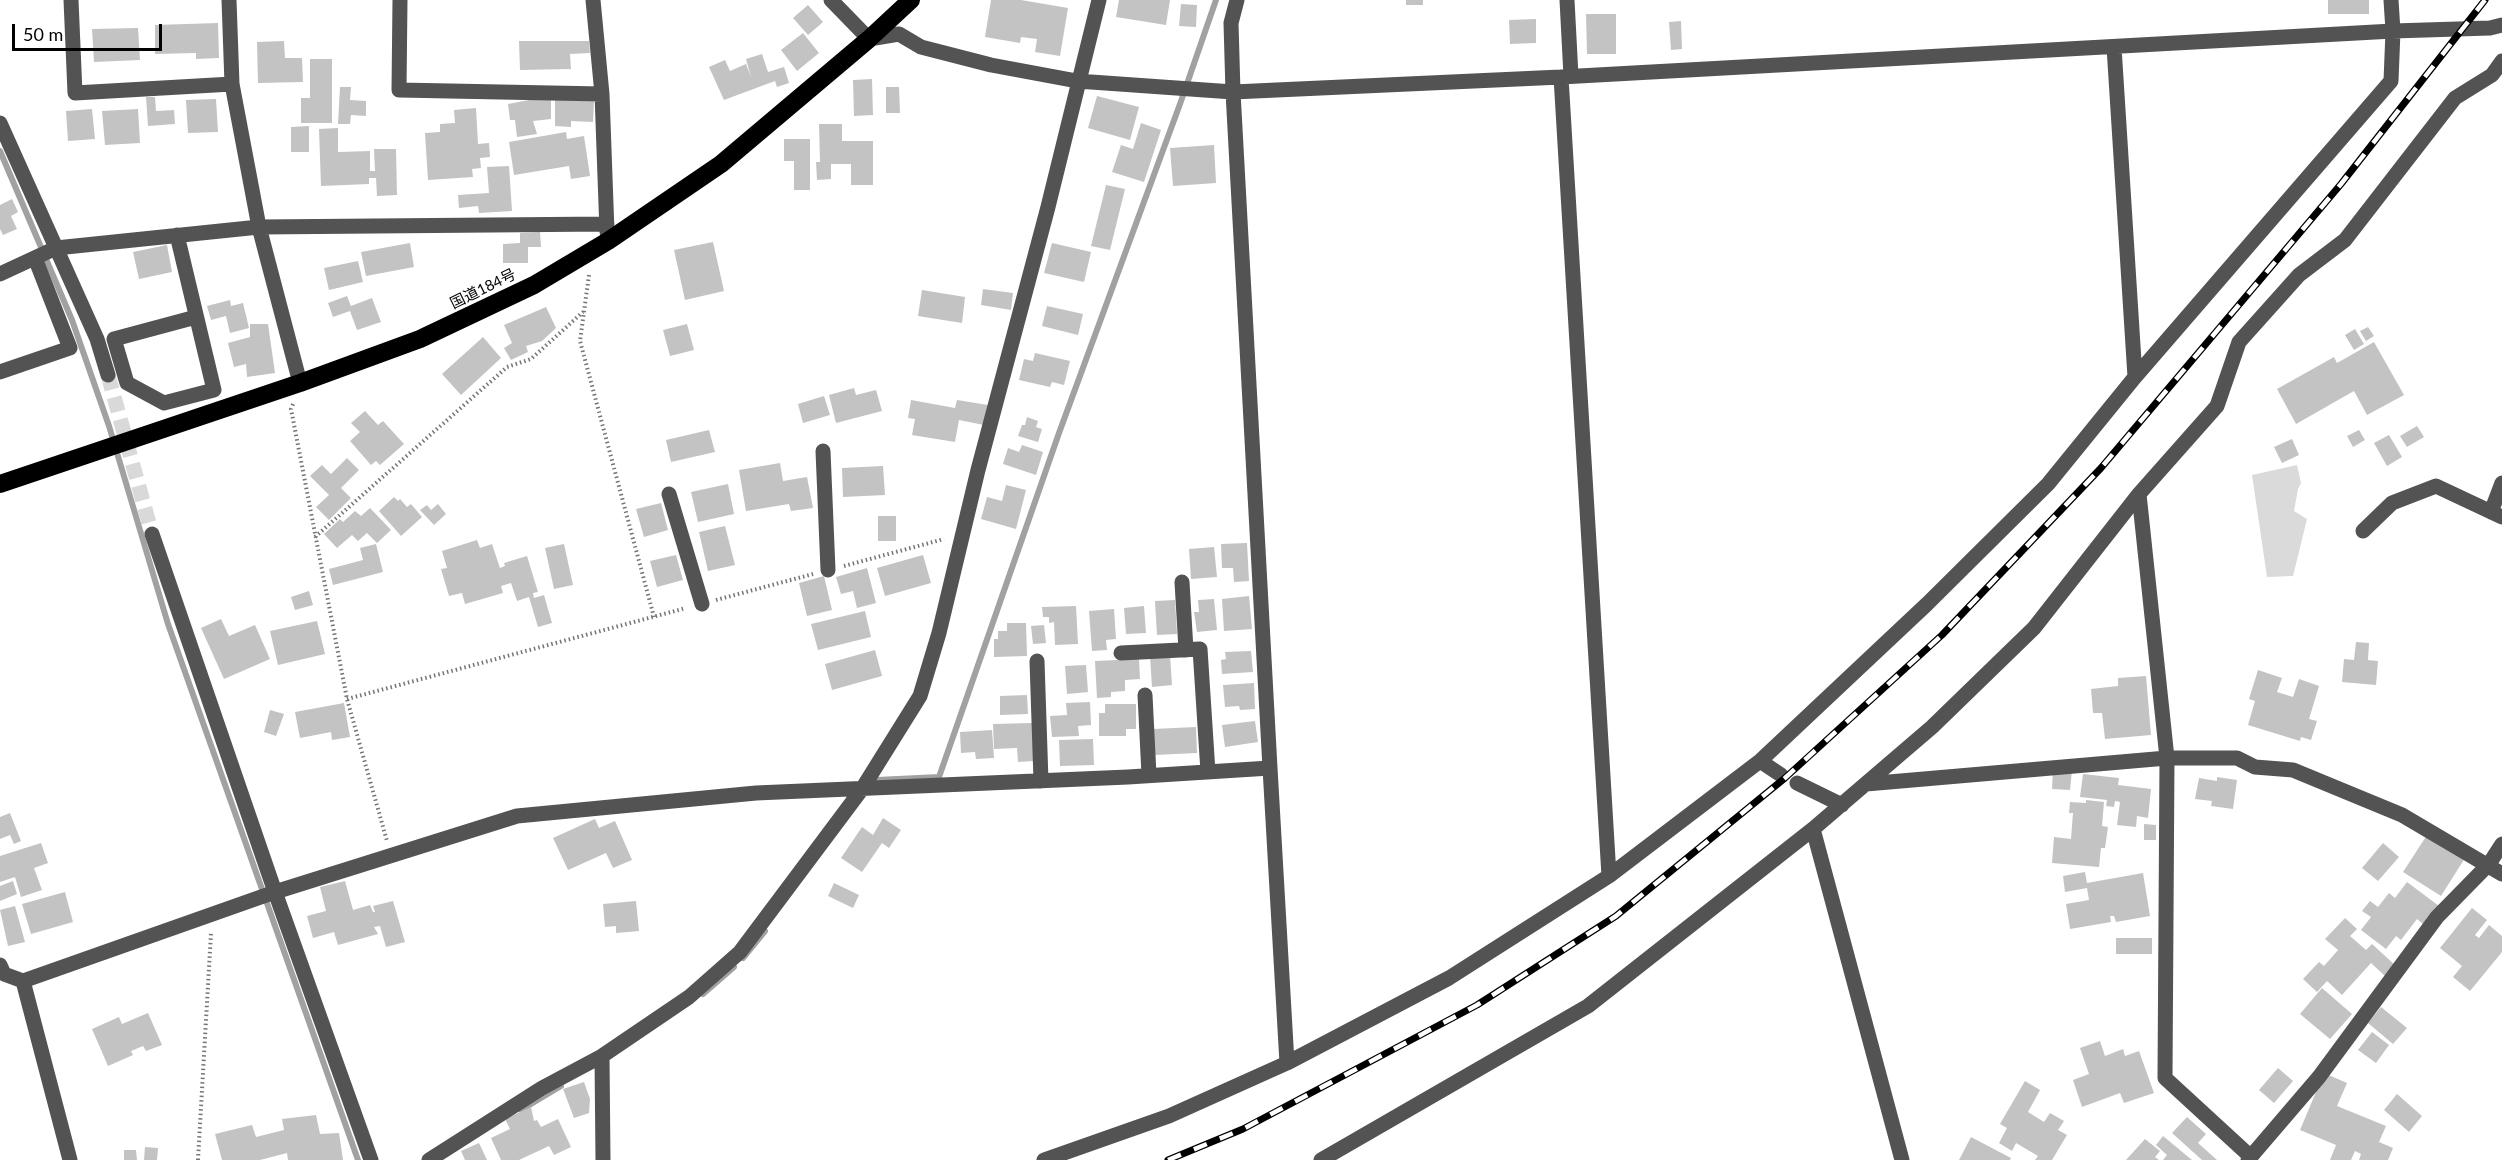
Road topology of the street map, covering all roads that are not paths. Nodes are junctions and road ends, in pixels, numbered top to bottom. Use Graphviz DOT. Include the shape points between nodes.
graph roads {
  1 [pos="71,0"];
  2 [pos="229,0"];
  3 [pos="400,0"];
  4 [pos="593,0"];
  5 [pos="831,0"];
  6 [pos="911,0"];
  7 [pos="1099,0"];
  8 [pos="1237,0"];
  9 [pos="1567,0"];
  10 [pos="2391,0"];
  11 [pos="2502,25"];
  12 [pos="2393,31"];
  13 [pos="869,39"];
  14 [pos="2114,47"];
  15 [pos="2502,61"];
  16 [pos="1566,76"];
  17 [pos="1077,81"];
  18 [pos="232,84"];
  19 [pos="1233,92"];
  20 [pos="602,94"];
  21 [pos="0,123"];
  22 [pos="259,227"];
  23 [pos="177,235"];
  24 [pos="602,239"];
  25 [pos="56,248"];
  26 [pos="34,258"];
  27 [pos="0,274"];
  28 [pos="196,317"];
  29 [pos="0,372"];
  30 [pos="108,375"];
  31 [pos="2135,377"];
  32 [pos="300,383"];
  33 [pos="823,451"];
  34 [pos="2502,483"];
  35 [pos="0,484"];
  36 [pos="669,494"];
  37 [pos="2139,494"];
  38 [pos="2497,514"];
  39 [pos="2363,531"];
  40 [pos="152,534"];
  41 [pos="828,570"];
  42 [pos="1182,582"];
  43 [pos="702,604"];
  44 [pos="1186,650"];
  45 [pos="1121,654"];
  46 [pos="1037,661"];
  47 [pos="1145,695"];
  48 [pos="2167,758"];
  49 [pos="1760,761"];
  50 [pos="1270,768"];
  51 [pos="1208,772"];
  52 [pos="1149,775"];
  53 [pos="1781,775"];
  54 [pos="1041,781"];
  55 [pos="1797,783"];
  56 [pos="1866,784"];
  57 [pos="862,789"];
  58 [pos="1842,805"];
  59 [pos="1813,829"];
  60 [pos="2502,844"];
  61 [pos="2489,864"];
  62 [pos="2502,873"];
  63 [pos="1609,876"];
  64 [pos="275,892"];
  65 [pos="0,965"];
  66 [pos="23,981"];
  67 [pos="602,1056"];
  68 [pos="1287,1063"];
  69 [pos="2249,1158"];
  70 [pos="70,1160"];
  71 [pos="371,1160"];
  72 [pos="429,1160"];
  73 [pos="603,1160"];
  74 [pos="1044,1160"];
  75 [pos="1321,1160"];
  76 [pos="1902,1160"];
  1 -- 18 [label="street" via="75,93"];
  2 -- 18 [label="street"];
  3 -- 20 [label="street" via="399,90"];
  4 -- 20 [label="street"];
  5 -- 13 [label="street"];
  6 -- 13 [label="highway, 国道184号"];
  7 -- 17 [label="street"];
  8 -- 19 [label="street" via="1231,23"];
  9 -- 16 [label="street"];
  10 -- 12 [label="street"];
  11 -- 12 [label="street"];
  12 -- 14 [label="street"];
  12 -- 31 [label="street" via="2391,81"];
  13 -- 17 [label="street" via="899,34 921,47"];
  13 -- 24 [label="highway, 国道184号" via="721,164"];
  14 -- 16 [label="street"];
  14 -- 31 [label="street"];
  15 -- 37 [label="street" via="2492,75 2455,98 2345,240 2299,275 2239,342 2217,406"];
  16 -- 19 [label="street"];
  16 -- 63 [label="street"];
  17 -- 19 [label="street"];
  17 -- 57 [label="street" via="1048,207 920,696"];
  18 -- 22 [label="street"];
  19 -- 50 [label="street"];
  20 -- 24 [label="street"];
  21 -- 25 [label="street"];
  22 -- 23 [label="street"];
  22 -- 24 [label="street"];
  22 -- 32 [label="street"];
  23 -- 25 [label="street"];
  23 -- 28 [label="street"];
  24 -- 32 [label="highway, 国道184号" via="534,285 420,339"];
  25 -- 26 [label="street"];
  25 -- 30 [label="street" via="97,339"];
  26 -- 27 [label="street"];
  26 -- 29 [label="street" via="70,348"];
  28 -- 28 [label="street" via="214,390 164,403 127,383 114,339"];
  31 -- 49 [label="street" via="2048,484"];
  32 -- 35 [label="highway, 国道184号"];
  33 -- 41 [label="street"];
  34 -- 38 [label="street"];
  36 -- 43 [label="street"];
  37 -- 48 [label="street"];
  37 -- 56 [label="street" via="2034,628 1932,727"];
  38 -- 39 [label="street" via="2436,486 2392,503"];
  40 -- 64 [label="street"];
  42 -- 44 [label="street"];
  44 -- 45 [label="street"];
  44 -- 51 [label="street" via="1200,650"];
  46 -- 54 [label="street"];
  47 -- 52 [label="street"];
  48 -- 56 [label="street"];
  48 -- 61 [label="street" via="2237,758 2255,767 2294,770 2402,815"];
  48 -- 69 [label="street" via="2165,1078"];
  49 -- 53 [label="street"];
  49 -- 63 [label="street"];
  50 -- 51 [label="street"];
  50 -- 68 [label="street"];
  51 -- 52 [label="street"];
  52 -- 54 [label="street"];
  54 -- 57 [label="street"];
  55 -- 58 [label="street"];
  56 -- 58 [label="street"];
  57 -- 64 [label="street" via="756,793 517,816"];
  57 -- 67 [label="street" via="740,952 689,997"];
  58 -- 59 [label="street"];
  59 -- 75 [label="street" via="1588,1006"];
  59 -- 76 [label="street"];
  60 -- 61 [label="street"];
  61 -- 62 [label="street"];
  61 -- 69 [label="street" via="2438,917 2319,1077"];
  63 -- 68 [label="street" via="1449,978"];
  64 -- 66 [label="street"];
  64 -- 71 [label="street"];
  65 -- 66 [label="street" via="4,975"];
  66 -- 70 [label="street"];
  67 -- 72 [label="street" via="542,1088"];
  67 -- 73 [label="street"];
  68 -- 74 [label="street" via="1168,1116"];
}
